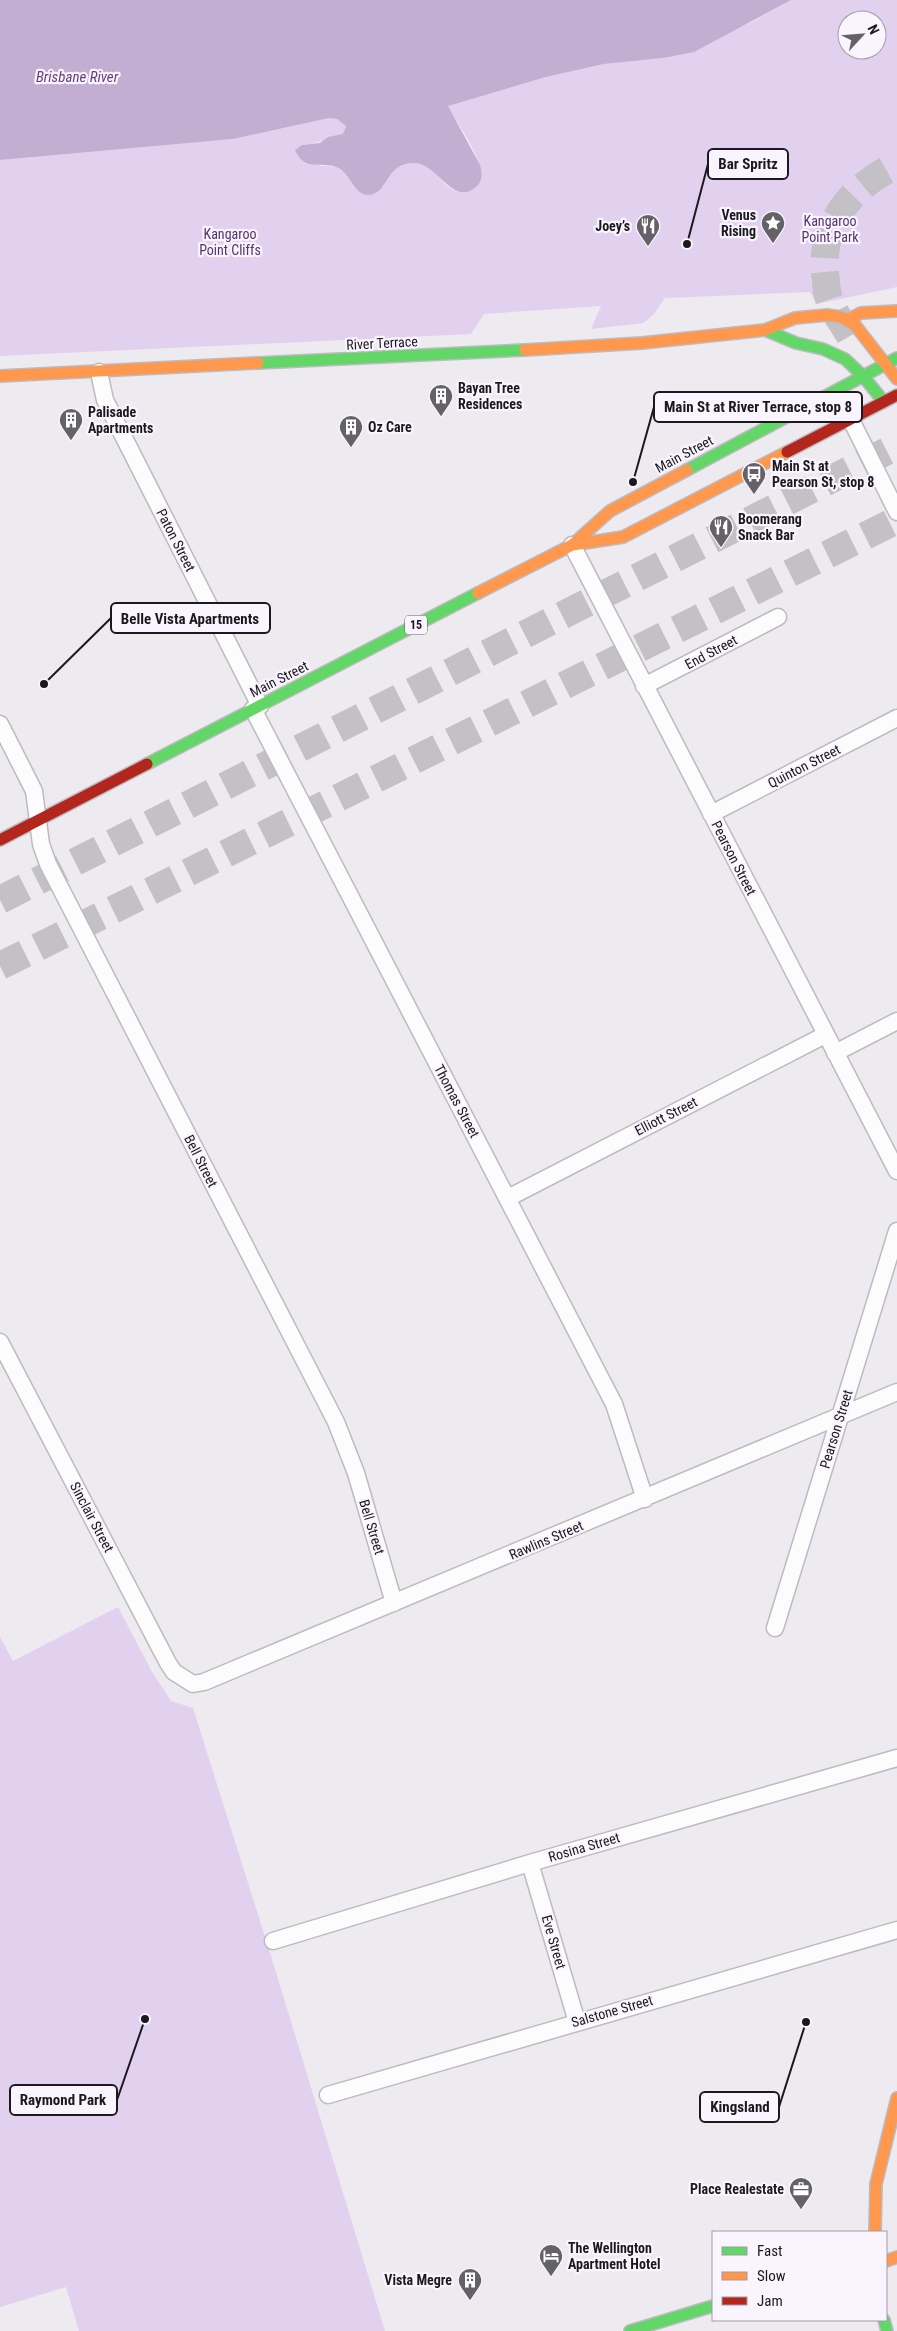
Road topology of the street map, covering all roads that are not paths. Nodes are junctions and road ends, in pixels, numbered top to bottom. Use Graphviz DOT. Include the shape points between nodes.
graph roads {
  1 [pos="897,311"];
  2 [pos="847,320"];
  3 [pos="765,330"];
  4 [pos="892,361"];
  5 [pos="99,372"];
  6 [pos="0,376"];
  7 [pos="864,376"];
  8 [pos="897,378"];
  9 [pos="897,396"];
  10 [pos="884,402"];
  11 [pos="850,420"];
  12 [pos="897,512"];
  13 [pos="572,544"];
  14 [pos="778,617"];
  15 [pos="644,686"];
  16 [pos="257,708"];
  17 [pos="897,718"];
  18 [pos="0,724"];
  19 [pos="711,814"];
  20 [pos="38,820"];
  21 [pos="0,840"];
  22 [pos="897,1020"];
  23 [pos="825,1035"];
  24 [pos="835,1053"];
  25 [pos="897,1171"];
  26 [pos="508,1198"];
  27 [pos="897,1231"];
  28 [pos="0,1342"];
  29 [pos="897,1392"];
  30 [pos="840,1416"];
  31 [pos="645,1499"];
  32 [pos="394,1603"];
  33 [pos="774,1628"];
  34 [pos="193,1684"];
  35 [pos="897,1758"];
  36 [pos="530,1862"];
  37 [pos="897,1930"];
  38 [pos="274,1941"];
  39 [pos="577,2022"];
  40 [pos="328,2095"];
  41 [pos="897,2098"];
  42 [pos="874,2205"];
  43 [pos="865,2218"];
  44 [pos="874,2231"];
  45 [pos="712,2306"];
  46 [pos="630,2331"];
  1 -- 2 [label="main road" via="861,313"];
  2 -- 3 [label="main road, River Terrace" via="827,315 795,318"];
  2 -- 4 [label="main road"];
  3 -- 5 [label="main road, River Terrace" via="642,343"];
  3 -- 7 [label="main road, River Terrace" via="836,354"];
  4 -- 7 [label="main road, Main Street / 15"];
  4 -- 8 [label="main road"];
  5 -- 6 [label="main road, River Terrace"];
  5 -- 16 [label="street, Paton Street" via="105,400"];
  7 -- 10 [label="main road, River Terrace"];
  7 -- 13 [label="main road, Main Street / 15" via="610,511"];
  9 -- 10 [label="main road, Main Street / 15"];
  10 -- 11 [label="main road, Main Street / 15"];
  11 -- 12 [label="street"];
  11 -- 13 [label="main road, Main Street / 15" via="623,537"];
  13 -- 15 [label="street, Pearson Street"];
  13 -- 16 [label="main road, Main Street / 15"];
  14 -- 15 [label="street, End Street"];
  15 -- 19 [label="street, Pearson Street"];
  16 -- 20 [label="main road, Main Street / 15"];
  16 -- 26 [label="street, Thomas Street"];
  17 -- 19 [label="street, Quinton Street"];
  18 -- 20 [label="street, Bell Street" via="34,791"];
  19 -- 23 [label="street, Pearson Street"];
  20 -- 21 [label="main road, Main Street / 15"];
  20 -- 32 [label="street, Bell Street" via="48,864 336,1422 356,1473"];
  22 -- 24 [label="street"];
  23 -- 24 [label="street, Pearson Street"];
  23 -- 26 [label="street, Elliott Street"];
  24 -- 25 [label="street, Pearson Street"];
  26 -- 31 [label="street, Thomas Street" via="614,1404"];
  27 -- 30 [label="street, Pearson Street"];
  28 -- 34 [label="street, Sinclair Street" via="168,1663 174,1672"];
  29 -- 30 [label="street, Rawlins Street"];
  30 -- 31 [label="street, Rawlins Street"];
  30 -- 33 [label="street, Pearson Street"];
  31 -- 32 [label="street, Rawlins Street"];
  32 -- 34 [label="street, Rawlins Street"];
  35 -- 36 [label="street, Rosina Street"];
  36 -- 38 [label="street, Rosina Street"];
  36 -- 39 [label="street, Eve Street"];
  37 -- 39 [label="street, Salstone Street"];
  39 -- 40 [label="street, Salstone Street"];
  41 -- 42 [label="main road" via="881,2157"];
  42 -- 43 [label="main road"];
  42 -- 44 [label="main road"];
  45 -- 46 [label="main road"];
}
